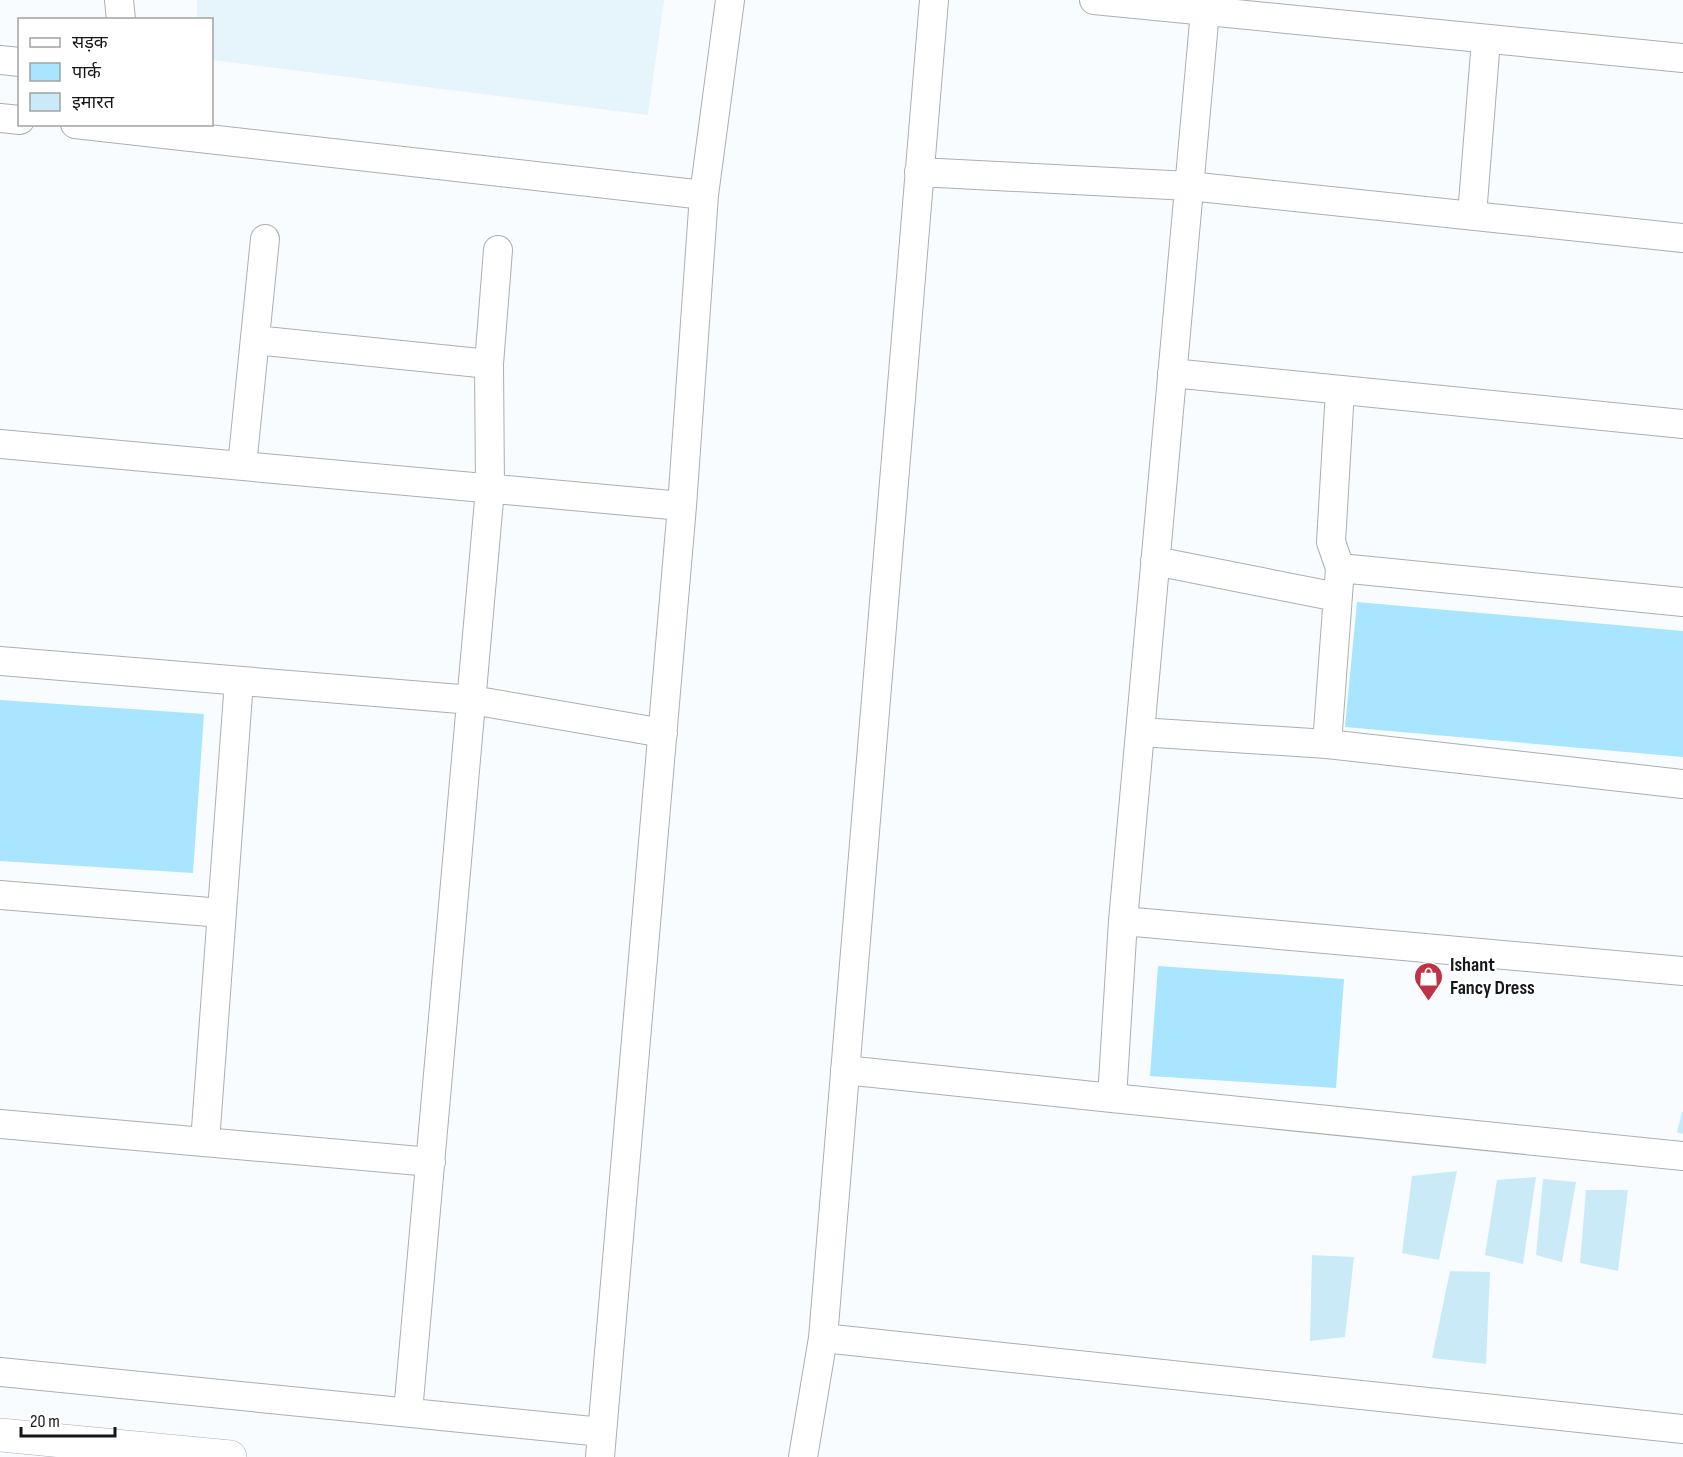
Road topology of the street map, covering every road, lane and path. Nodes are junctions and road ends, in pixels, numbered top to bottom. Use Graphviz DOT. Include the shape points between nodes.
graph roads {
  1 [pos="119,0"];
  2 [pos="730,0"];
  3 [pos="934,0"];
  4 [pos="1094,0"];
  5 [pos="1205,11"];
  6 [pos="121,18"];
  7 [pos="1486,40"];
  8 [pos="1683,58"];
  9 [pos="0,60"];
  10 [pos="18,62"];
  11 [pos="0,118"];
  12 [pos="18,120"];
  13 [pos="114,126"];
  14 [pos="919,171"];
  15 [pos="1190,186"];
  16 [pos="704,195"];
  17 [pos="1472,215"];
  18 [pos="1683,238"];
  19 [pos="265,239"];
  20 [pos="498,250"];
  21 [pos="255,340"];
  22 [pos="489,364"];
  23 [pos="1172,373"];
  24 [pos="1340,390"];
  25 [pos="1683,424"];
  26 [pos="0,444"];
  27 [pos="242,466"];
  28 [pos="490,489"];
  29 [pos="682,506"];
  30 [pos="1155,561"];
  31 [pos="1340,568"];
  32 [pos="1337,597"];
  33 [pos="1683,602"];
  34 [pos="0,661"];
  35 [pos="239,681"];
  36 [pos="472,700"];
  37 [pos="1140,732"];
  38 [pos="663,733"];
  39 [pos="1327,744"];
  40 [pos="1683,784"];
  41 [pos="0,896"];
  42 [pos="222,913"];
  43 [pos="1123,921"];
  44 [pos="1683,971"];
  45 [pos="845,1070"];
  46 [pos="1112,1098"];
  47 [pos="0,1124"];
  48 [pos="205,1142"];
  49 [pos="1683,1156"];
  50 [pos="431,1162"];
  51 [pos="823,1338"];
  52 [pos="0,1372"];
  53 [pos="408,1412"];
  54 [pos="1683,1429"];
  55 [pos="0,1435"];
  56 [pos="601,1444"];
  57 [pos="230,1457"];
  58 [pos="803,1457"];
  1 -- 6 [label="street"];
  2 -- 16 [label="street"];
  3 -- 14 [label="street"];
  4 -- 5 [label="street"];
  5 -- 7 [label="street"];
  5 -- 15 [label="street"];
  7 -- 8 [label="street"];
  7 -- 17 [label="street"];
  9 -- 10 [label="street"];
  11 -- 12 [label="street"];
  13 -- 16 [label="street"];
  14 -- 15 [label="street"];
  14 -- 45 [label="street"];
  15 -- 17 [label="street"];
  15 -- 23 [label="street"];
  16 -- 29 [label="street"];
  17 -- 18 [label="street"];
  19 -- 21 [label="street"];
  20 -- 22 [label="street"];
  21 -- 22 [label="street"];
  21 -- 27 [label="street"];
  22 -- 28 [label="street"];
  23 -- 24 [label="street"];
  23 -- 30 [label="street"];
  24 -- 25 [label="street"];
  24 -- 31 [label="street" via="1331,542"];
  26 -- 27 [label="street"];
  27 -- 28 [label="street"];
  28 -- 29 [label="street"];
  28 -- 36 [label="street"];
  29 -- 38 [label="street"];
  30 -- 32 [label="street"];
  30 -- 37 [label="street"];
  31 -- 32 [label="street"];
  31 -- 33 [label="street"];
  32 -- 39 [label="street"];
  34 -- 35 [label="street"];
  35 -- 36 [label="street"];
  35 -- 42 [label="street"];
  36 -- 38 [label="street"];
  36 -- 50 [label="street"];
  37 -- 39 [label="street"];
  37 -- 43 [label="street"];
  38 -- 56 [label="street"];
  39 -- 40 [label="street"];
  41 -- 42 [label="street"];
  42 -- 48 [label="street"];
  43 -- 44 [label="street"];
  43 -- 46 [label="street"];
  45 -- 46 [label="street"];
  45 -- 51 [label="street"];
  46 -- 49 [label="street"];
  47 -- 48 [label="street"];
  48 -- 50 [label="street"];
  50 -- 53 [label="street"];
  51 -- 54 [label="street"];
  51 -- 58 [label="street"];
  52 -- 53 [label="street"];
  53 -- 56 [label="street"];
  55 -- 57 [label="street"];
}
